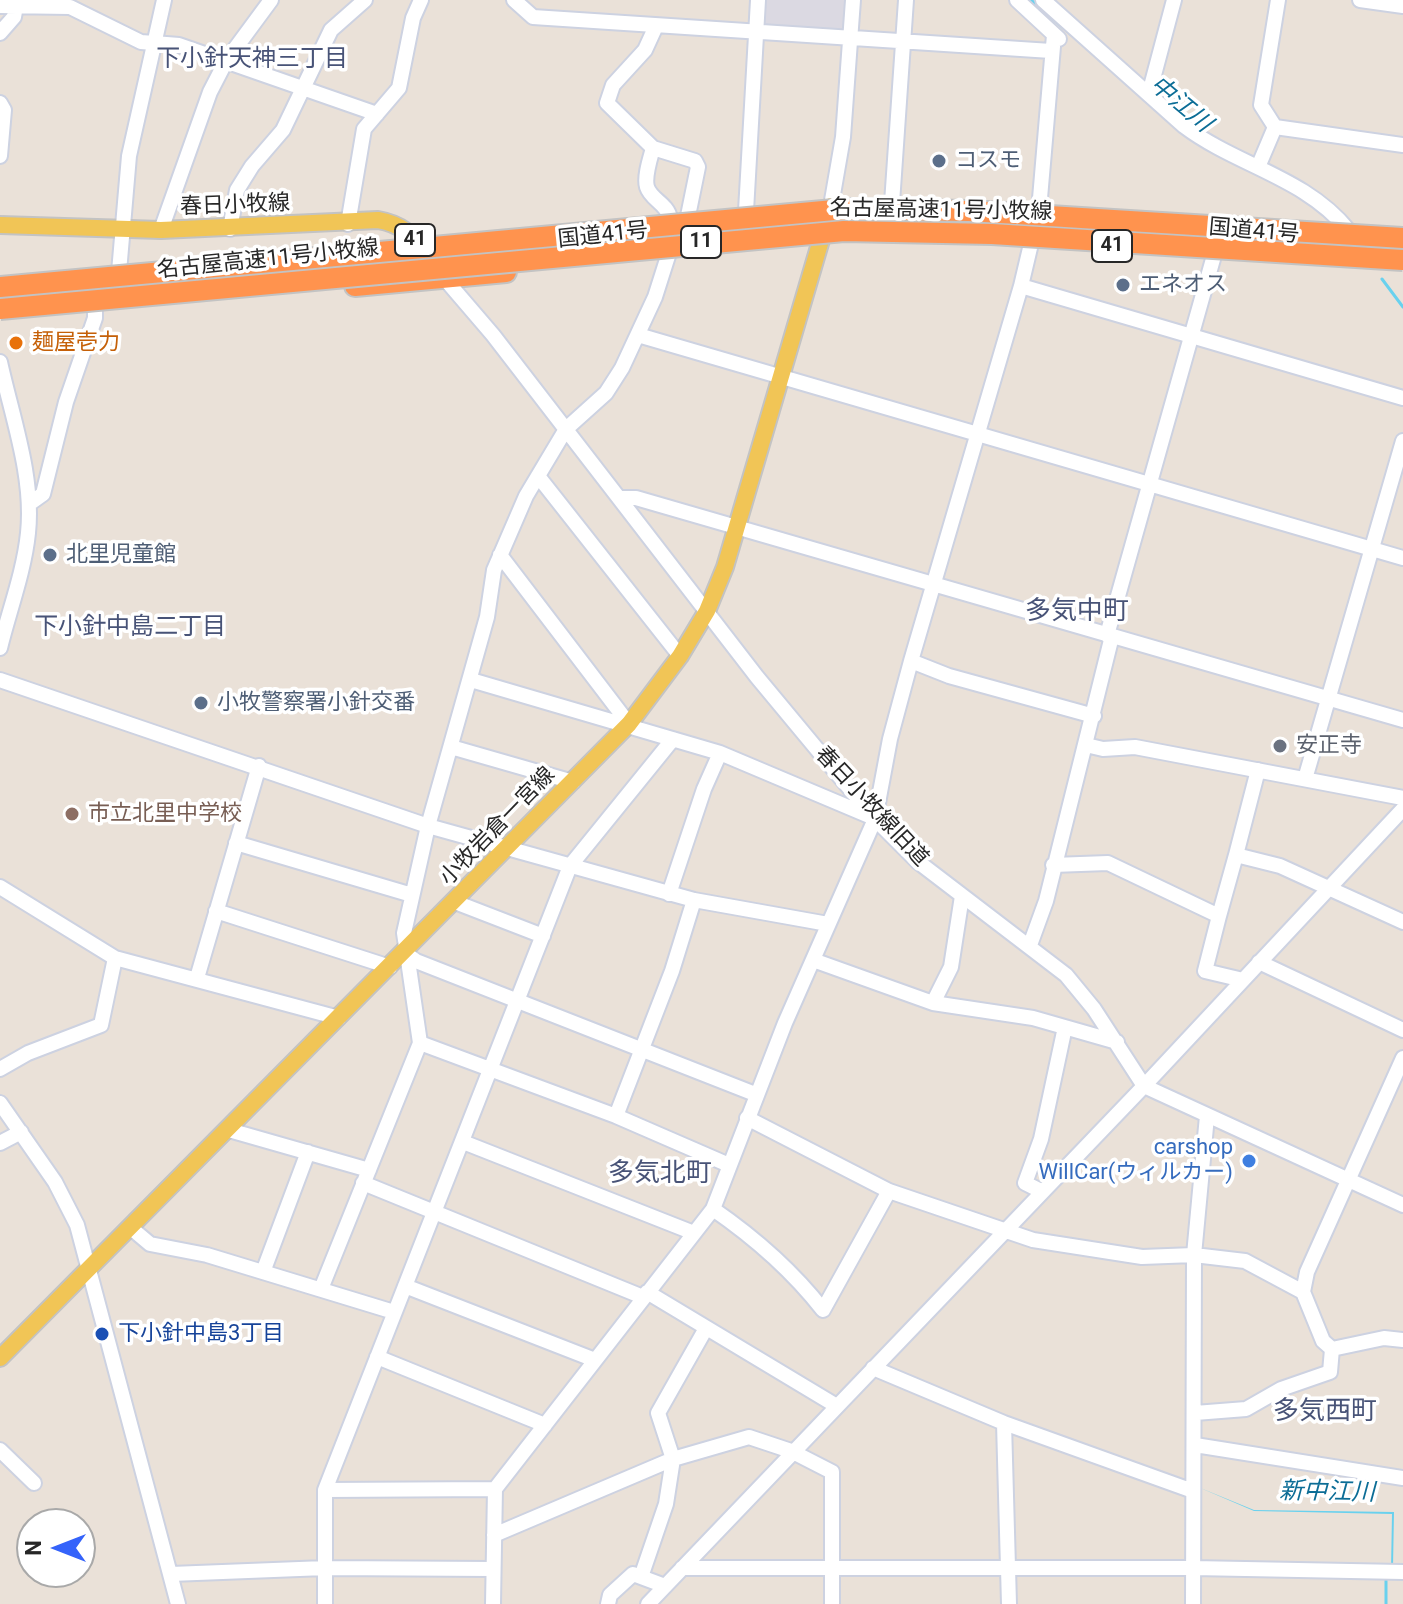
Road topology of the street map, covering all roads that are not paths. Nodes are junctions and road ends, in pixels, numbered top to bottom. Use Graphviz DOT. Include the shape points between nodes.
graph roads {
  1 [pos="164,0"];
  2 [pos="271,0"];
  3 [pos="365,0"];
  4 [pos="421,0"];
  5 [pos="514,0"];
  6 [pos="758,0"];
  7 [pos="853,0"];
  8 [pos="906,0"];
  9 [pos="1017,0"];
  10 [pos="1043,0"];
  11 [pos="1174,0"];
  12 [pos="1278,0"];
  13 [pos="1360,0"];
  14 [pos="17,3"];
  15 [pos="0,6"];
  16 [pos="1403,6"];
  17 [pos="656,26"];
  18 [pos="755,32"];
  19 [pos="0,33"];
  20 [pos="850,38"];
  21 [pos="156,41"];
  22 [pos="903,41"];
  23 [pos="1055,42"];
  24 [pos="226,61"];
  25 [pos="303,91"];
  26 [pos="1149,94"];
  27 [pos="0,103"];
  28 [pos="377,114"];
  29 [pos="1275,127"];
  30 [pos="1403,145"];
  31 [pos="653,148"];
  32 [pos="0,156"];
  33 [pos="1258,167"];
  34 [pos="892,203"];
  35 [pos="831,206"];
  36 [pos="1039,210"];
  37 [pos="746,211"];
  38 [pos="679,217"];
  39 [pos="348,224"];
  40 [pos="0,225"];
  41 [pos="1308,228"];
  42 [pos="230,229"];
  43 [pos="125,230"];
  44 [pos="161,230"];
  45 [pos="1348,230"];
  46 [pos="1403,236"];
  47 [pos="417,240"];
  48 [pos="820,240"];
  49 [pos="1032,241"];
  50 [pos="1127,241"];
  51 [pos="478,243"];
  52 [pos="1403,250"];
  53 [pos="1215,252"];
  54 [pos="669,253"];
  55 [pos="1403,260"];
  56 [pos="1403,268"];
  57 [pos="119,272"];
  58 [pos="438,273"];
  59 [pos="0,284"];
  60 [pos="1021,286"];
  61 [pos="0,299"];
  62 [pos="95,308"];
  63 [pos="0,309"];
  64 [pos="0,317"];
  65 [pos="638,335"];
  66 [pos="1193,336"];
  67 [pos="0,362"];
  68 [pos="780,378"];
  69 [pos="1403,398"];
  70 [pos="566,429"];
  71 [pos="976,435"];
  72 [pos="1403,441"];
  73 [pos="538,476"];
  74 [pos="1150,484"];
  75 [pos="620,498"];
  76 [pos="29,504"];
  77 [pos="738,528"];
  78 [pos="1372,549"];
  79 [pos="500,555"];
  80 [pos="1403,558"];
  81 [pos="933,585"];
  82 [pos="707,611"];
  83 [pos="1110,636"];
  84 [pos="0,648"];
  85 [pos="680,656"];
  86 [pos="911,661"];
  87 [pos="0,680"];
  88 [pos="471,680"];
  89 [pos="1328,696"];
  90 [pos="1094,716"];
  91 [pos="1403,720"];
  92 [pos="629,724"];
  93 [pos="673,739"];
  94 [pos="1086,745"];
  95 [pos="451,747"];
  96 [pos="720,753"];
  97 [pos="259,766"];
  98 [pos="1258,770"];
  99 [pos="1305,779"];
  100 [pos="573,782"];
  101 [pos="1403,798"];
  102 [pos="1403,809"];
  103 [pos="875,819"];
  104 [pos="428,826"];
  105 [pos="236,843"];
  106 [pos="508,849"];
  107 [pos="1236,855"];
  108 [pos="1053,865"];
  109 [pos="570,866"];
  110 [pos="0,887"];
  111 [pos="1327,888"];
  112 [pos="669,894"];
  113 [pos="412,895"];
  114 [pos="962,896"];
  115 [pos="694,900"];
  116 [pos="455,902"];
  117 [pos="216,911"];
  118 [pos="1219,916"];
  119 [pos="1403,922"];
  120 [pos="828,924"];
  121 [pos="543,936"];
  122 [pos="1030,945"];
  123 [pos="405,953"];
  124 [pos="115,958"];
  125 [pos="813,960"];
  126 [pos="1259,962"];
  127 [pos="390,967"];
  128 [pos="197,978"];
  129 [pos="1243,980"];
  130 [pos="517,1001"];
  131 [pos="933,1003"];
  132 [pos="339,1018"];
  133 [pos="1065,1027"];
  134 [pos="1403,1030"];
  135 [pos="1117,1042"];
  136 [pos="420,1043"];
  137 [pos="643,1049"];
  138 [pos="1403,1058"];
  139 [pos="0,1069"];
  140 [pos="490,1070"];
  141 [pos="1144,1086"];
  142 [pos="755,1094"];
  143 [pos="0,1103"];
  144 [pos="616,1116"];
  145 [pos="1207,1116"];
  146 [pos="747,1118"];
  147 [pos="229,1130"];
  148 [pos="21,1132"];
  149 [pos="463,1142"];
  150 [pos="0,1143"];
  151 [pos="308,1152"];
  152 [pos="729,1165"];
  153 [pos="366,1176"];
  154 [pos="1348,1181"];
  155 [pos="889,1191"];
  156 [pos="1041,1191"];
  157 [pos="1403,1205"];
  158 [pos="713,1209"];
  159 [pos="434,1212"];
  160 [pos="131,1228"];
  161 [pos="1006,1228"];
  162 [pos="694,1233"];
  163 [pos="1194,1255"];
  164 [pos="90,1268"];
  165 [pos="263,1272"];
  166 [pos="405,1286"];
  167 [pos="321,1289"];
  168 [pos="1303,1292"];
  169 [pos="645,1295"];
  170 [pos="394,1312"];
  171 [pos="705,1330"];
  172 [pos="1403,1340"];
  173 [pos="1332,1349"];
  174 [pos="377,1357"];
  175 [pos="0,1358"];
  176 [pos="595,1360"];
  177 [pos="873,1368"];
  178 [pos="835,1405"];
  179 [pos="1195,1413"];
  180 [pos="1004,1423"];
  181 [pos="545,1425"];
  182 [pos="1195,1445"];
  183 [pos="0,1450"];
  184 [pos="791,1451"];
  185 [pos="673,1459"];
  186 [pos="1403,1478"];
  187 [pos="34,1483"];
  188 [pos="495,1489"];
  189 [pos="325,1490"];
  190 [pos="1193,1491"];
  191 [pos="494,1535"];
  192 [pos="325,1568"];
  193 [pos="682,1568"];
  194 [pos="1193,1568"];
  195 [pos="493,1569"];
  196 [pos="832,1569"];
  197 [pos="1009,1569"];
  198 [pos="1403,1572"];
  199 [pos="171,1574"];
  200 [pos="641,1577"];
  201 [pos="665,1586"];
  202 [pos="178,1604"];
  203 [pos="325,1604"];
  204 [pos="493,1604"];
  205 [pos="608,1604"];
  206 [pos="648,1604"];
  207 [pos="832,1604"];
  208 [pos="1009,1604"];
  209 [pos="1193,1604"];
  1 -- 21 [label="street"];
  2 -- 24 [label="street"];
  3 -- 25 [label="street" via="331,30"];
  4 -- 28 [label="street" via="399,88"];
  5 -- 17 [label="street" via="533,17"];
  6 -- 18 [label="street"];
  7 -- 20 [label="street"];
  8 -- 22 [label="street"];
  9 -- 23 [label="street"];
  10 -- 26 [label="street"];
  11 -- 26 [label="street"];
  12 -- 29 [label="street" via="1261,105"];
  13 -- 16 [label="street"];
  14 -- 15 [label="street"];
  14 -- 19 [label="street" via="14,17"];
  14 -- 21 [label="street" via="70,7 141,42"];
  17 -- 18 [label="street"];
  17 -- 31 [label="street" via="645,50 613,85 607,103"];
  18 -- 20 [label="street"];
  18 -- 37 [label="street"];
  20 -- 22 [label="street"];
  20 -- 35 [label="street" via="843,137"];
  21 -- 24 [label="street"];
  21 -- 43 [label="street" via="129,156"];
  22 -- 23 [label="street"];
  22 -- 34 [label="street"];
  23 -- 36 [label="street"];
  24 -- 25 [label="street"];
  24 -- 44 [label="street"];
  25 -- 28 [label="street"];
  25 -- 42 [label="street" via="283,130 237,190"];
  26 -- 33 [label="street" via="1205,142"];
  27 -- 32 [label="street"];
  28 -- 39 [label="street" via="364,129"];
  29 -- 30 [label="street"];
  29 -- 33 [label="street"];
  31 -- 38 [label="street" via="649,192"];
  31 -- 38 [label="street" via="695,161 698,167"];
  33 -- 45 [label="street" via="1301,188 1333,211"];
  34 -- 35 [label="highway, 国道41号 / 41"];
  34 -- 36 [label="highway, 国道41号 / 41"];
  35 -- 37 [label="highway, 国道41号 / 41"];
  35 -- 48 [label="main road, 小牧岩倉一宮線"];
  36 -- 41 [label="highway, 国道41号 / 41"];
  36 -- 49 [label="street"];
  37 -- 38 [label="highway, 国道41号 / 41"];
  38 -- 47 [label="highway, 国道41号 / 41"];
  39 -- 42 [label="main road, 春日小牧線"];
  39 -- 47 [label="main road, 春日小牧線" via="394,223"];
  40 -- 43 [label="main road, 春日小牧線"];
  41 -- 45 [label="highway, 国道41号 / 41"];
  41 -- 51 [label="highway" via="1124,219 1102,229 834,220 494,249"];
  42 -- 44 [label="main road, 春日小牧線"];
  43 -- 44 [label="main road, 春日小牧線"];
  43 -- 57 [label="street"];
  45 -- 46 [label="highway, 国道41号 / 41"];
  46 -- 51 [label="highway, 名古屋高速11号小牧線 / 11, bridge" via="845,209"];
  47 -- 57 [label="highway, 国道41号 / 41"];
  47 -- 58 [label="main road, 春日小牧線"];
  48 -- 49 [label="highway, 国道41号 / 41" via="871,236"];
  48 -- 54 [label="highway, 国道41号 / 41"];
  48 -- 68 [label="main road, 小牧岩倉一宮線"];
  49 -- 53 [label="highway, 国道41号 / 41"];
  49 -- 60 [label="street"];
  50 -- 52 [label="highway" via="1141,234"];
  50 -- 55 [label="highway, 名古屋高速11号小牧線 / 11, bridge"];
  50 -- 58 [label="highway, 名古屋高速11号小牧線 / 11, bridge" via="844,231"];
  51 -- 59 [label="highway, 名古屋高速11号小牧線 / 11, bridge"];
  53 -- 56 [label="highway, 国道41号 / 41"];
  53 -- 66 [label="street"];
  54 -- 58 [label="highway, 国道41号 / 41"];
  54 -- 65 [label="street"];
  57 -- 59 [label="highway, 国道41号 / 41"];
  58 -- 61 [label="highway" via="419,261"];
  58 -- 62 [label="highway, 国道41号 / 41"];
  58 -- 63 [label="highway, 名古屋高速11号小牧線 / 11, bridge"];
  58 -- 70 [label="street, 春日小牧線旧道"];
  60 -- 66 [label="street"];
  60 -- 71 [label="street"];
  62 -- 64 [label="highway, 国道41号 / 41"];
  62 -- 76 [label="street" via="43,494"];
  65 -- 68 [label="street"];
  65 -- 70 [label="street" via="606,393"];
  66 -- 69 [label="street"];
  66 -- 74 [label="street"];
  67 -- 76 [label="street"];
  68 -- 71 [label="street"];
  68 -- 77 [label="main road, 小牧岩倉一宮線"];
  70 -- 73 [label="street"];
  70 -- 75 [label="street, 春日小牧線旧道"];
  71 -- 74 [label="street"];
  71 -- 81 [label="street"];
  72 -- 78 [label="street"];
  73 -- 79 [label="street"];
  73 -- 85 [label="street"];
  74 -- 78 [label="street"];
  74 -- 83 [label="street"];
  75 -- 77 [label="street"];
  75 -- 82 [label="street, 春日小牧線旧道"];
  76 -- 84 [label="street" via="28,535"];
  77 -- 81 [label="street"];
  77 -- 82 [label="main road, 小牧岩倉一宮線"];
  78 -- 80 [label="street"];
  78 -- 89 [label="street"];
  79 -- 88 [label="street"];
  79 -- 92 [label="street"];
  81 -- 83 [label="street"];
  81 -- 86 [label="street"];
  82 -- 85 [label="main road, 小牧岩倉一宮線"];
  82 -- 103 [label="street, 春日小牧線旧道"];
  83 -- 89 [label="street"];
  83 -- 90 [label="street"];
  85 -- 92 [label="main road, 小牧岩倉一宮線"];
  86 -- 90 [label="street"];
  86 -- 103 [label="street"];
  87 -- 97 [label="street"];
  88 -- 92 [label="street"];
  88 -- 95 [label="street"];
  89 -- 91 [label="street"];
  89 -- 99 [label="street"];
  90 -- 94 [label="street"];
  92 -- 93 [label="street"];
  92 -- 100 [label="main road, 小牧岩倉一宮線"];
  93 -- 96 [label="street"];
  93 -- 109 [label="street"];
  94 -- 98 [label="street" via="1135,747"];
  94 -- 108 [label="street"];
  95 -- 100 [label="street"];
  95 -- 104 [label="street"];
  96 -- 103 [label="street"];
  96 -- 112 [label="street"];
  97 -- 104 [label="street"];
  97 -- 105 [label="street"];
  98 -- 99 [label="street"];
  98 -- 107 [label="street"];
  99 -- 101 [label="street"];
  100 -- 106 [label="main road, 小牧岩倉一宮線"];
  102 -- 111 [label="street"];
  103 -- 114 [label="street, 春日小牧線旧道"];
  103 -- 120 [label="street"];
  104 -- 106 [label="street"];
  104 -- 113 [label="street"];
  105 -- 113 [label="street"];
  105 -- 117 [label="street"];
  106 -- 109 [label="street"];
  106 -- 116 [label="main road, 小牧岩倉一宮線"];
  107 -- 111 [label="street" via="1280,866"];
  107 -- 118 [label="street"];
  108 -- 118 [label="street" via="1108,863"];
  108 -- 122 [label="street"];
  109 -- 112 [label="street"];
  109 -- 121 [label="street"];
  110 -- 124 [label="street"];
  111 -- 119 [label="street"];
  111 -- 126 [label="street"];
  112 -- 115 [label="street"];
  113 -- 123 [label="street"];
  114 -- 122 [label="street, 春日小牧線旧道"];
  114 -- 131 [label="street" via="951,967"];
  115 -- 120 [label="street"];
  115 -- 137 [label="street"];
  116 -- 121 [label="street"];
  116 -- 123 [label="main road, 小牧岩倉一宮線"];
  117 -- 127 [label="street"];
  117 -- 128 [label="street"];
  118 -- 129 [label="street" via="1205,971"];
  120 -- 125 [label="street"];
  121 -- 130 [label="street"];
  122 -- 135 [label="street, 春日小牧線旧道" via="1078,988"];
  123 -- 127 [label="main road, 小牧岩倉一宮線"];
  123 -- 130 [label="street"];
  123 -- 136 [label="street"];
  124 -- 128 [label="street"];
  124 -- 139 [label="street" via="101,1025"];
  125 -- 131 [label="street"];
  125 -- 142 [label="street"];
  126 -- 129 [label="street"];
  126 -- 134 [label="street"];
  127 -- 132 [label="main road, 小牧岩倉一宮線"];
  128 -- 132 [label="street"];
  129 -- 141 [label="street"];
  130 -- 137 [label="street"];
  130 -- 140 [label="street"];
  131 -- 133 [label="street"];
  132 -- 147 [label="main road, 小牧岩倉一宮線"];
  133 -- 135 [label="street"];
  133 -- 156 [label="street" via="1041,1139 1025,1183"];
  135 -- 141 [label="street, 春日小牧線旧道"];
  136 -- 140 [label="street"];
  136 -- 153 [label="street"];
  137 -- 142 [label="street"];
  137 -- 144 [label="street"];
  138 -- 154 [label="street"];
  140 -- 144 [label="street"];
  140 -- 149 [label="street"];
  141 -- 145 [label="street"];
  141 -- 156 [label="street"];
  142 -- 146 [label="street"];
  143 -- 148 [label="street"];
  144 -- 152 [label="street"];
  145 -- 154 [label="street"];
  145 -- 163 [label="street"];
  146 -- 152 [label="street"];
  146 -- 155 [label="street"];
  147 -- 151 [label="street"];
  147 -- 160 [label="main road, 小牧岩倉一宮線"];
  148 -- 150 [label="street"];
  148 -- 164 [label="street" via="77,1225"];
  149 -- 159 [label="street"];
  149 -- 162 [label="street"];
  151 -- 153 [label="street"];
  151 -- 165 [label="street"];
  152 -- 158 [label="street"];
  153 -- 159 [label="street"];
  153 -- 167 [label="street"];
  154 -- 157 [label="street"];
  154 -- 168 [label="street"];
  155 -- 158 [label="street" via="823,1310 756,1239"];
  155 -- 161 [label="street"];
  156 -- 161 [label="street"];
  158 -- 162 [label="street"];
  159 -- 166 [label="street"];
  159 -- 169 [label="street"];
  160 -- 164 [label="main road, 小牧岩倉一宮線"];
  160 -- 165 [label="street" via="150,1244"];
  161 -- 163 [label="street" via="1063,1246 1142,1257"];
  161 -- 177 [label="street"];
  162 -- 169 [label="street"];
  163 -- 168 [label="street" via="1245,1261"];
  163 -- 179 [label="street"];
  164 -- 175 [label="main road, 小牧岩倉一宮線"];
  164 -- 199 [label="street"];
  165 -- 167 [label="street"];
  166 -- 170 [label="street"];
  166 -- 176 [label="street"];
  167 -- 170 [label="street"];
  168 -- 173 [label="street" via="1319,1334"];
  169 -- 171 [label="street"];
  169 -- 176 [label="street"];
  170 -- 174 [label="street"];
  171 -- 178 [label="street"];
  171 -- 185 [label="street" via="658,1413"];
  172 -- 173 [label="street" via="1384,1338"];
  173 -- 179 [label="street" via="1330,1372 1281,1389 1246,1409"];
  174 -- 181 [label="street"];
  174 -- 189 [label="street"];
  176 -- 181 [label="street"];
  177 -- 178 [label="street"];
  177 -- 180 [label="street"];
  178 -- 184 [label="street"];
  179 -- 182 [label="street"];
  180 -- 190 [label="street"];
  180 -- 197 [label="street"];
  181 -- 188 [label="street"];
  182 -- 186 [label="street"];
  182 -- 190 [label="street"];
  183 -- 187 [label="street"];
  184 -- 185 [label="street" via="749,1437"];
  184 -- 193 [label="street"];
  184 -- 196 [label="street" via="832,1472"];
  185 -- 191 [label="street"];
  185 -- 200 [label="street" via="666,1504"];
  188 -- 189 [label="street"];
  188 -- 191 [label="street"];
  189 -- 192 [label="street"];
  190 -- 194 [label="street"];
  191 -- 195 [label="street"];
  192 -- 195 [label="street"];
  192 -- 199 [label="street"];
  192 -- 203 [label="street"];
  193 -- 196 [label="street"];
  193 -- 201 [label="street"];
  194 -- 197 [label="street"];
  194 -- 198 [label="street"];
  194 -- 209 [label="street"];
  195 -- 204 [label="street"];
  196 -- 197 [label="street"];
  196 -- 207 [label="street"];
  197 -- 208 [label="street"];
  199 -- 202 [label="street"];
  200 -- 201 [label="street"];
  200 -- 205 [label="street" via="633,1574 610,1595"];
  201 -- 206 [label="street"];
}
